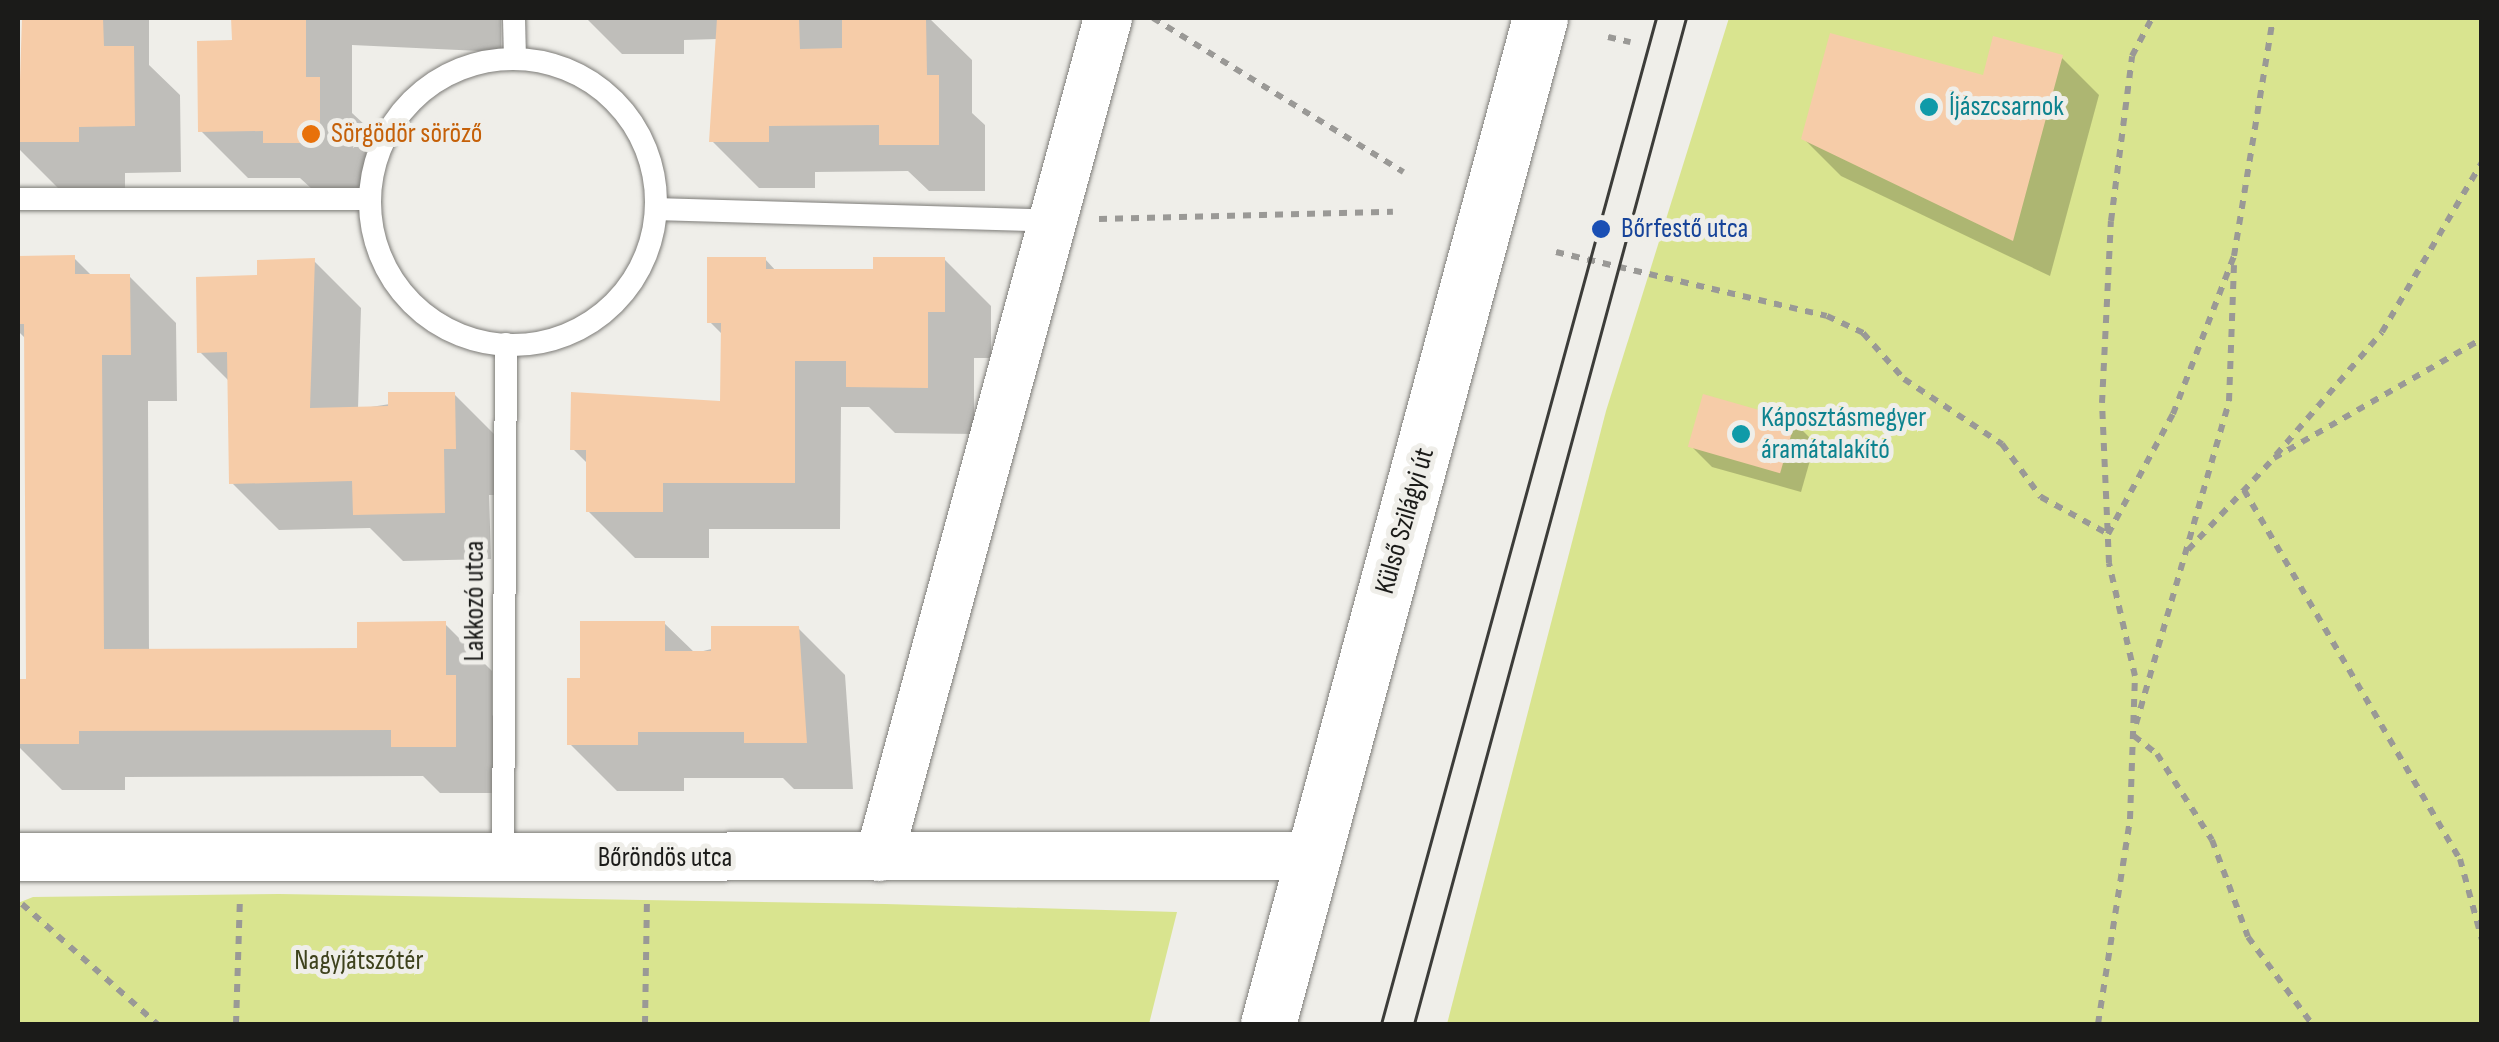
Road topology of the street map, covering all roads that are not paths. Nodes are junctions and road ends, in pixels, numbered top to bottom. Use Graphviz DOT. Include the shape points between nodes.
graph roads {
  1 [pos="514,18"];
  2 [pos="1108,18"];
  3 [pos="1540,18"];
  4 [pos="515,58"];
  5 [pos="18,199"];
  6 [pos="370,199"];
  7 [pos="657,210"];
  8 [pos="1053,220"];
  9 [pos="506,344"];
  10 [pos="1312,856"];
  11 [pos="18,857"];
  12 [pos="879,857"];
  13 [pos="503,858"];
  14 [pos="1268,1024"];
  1 -- 4 [label="lane"];
  2 -- 8 [label="street"];
  3 -- 10 [label="street, Külső Szilágyi út"];
  4 -- 6 [label="lane" via="474,64 411,101 375,163"];
  4 -- 7 [label="lane" via="556,65 622,107 641,136"];
  5 -- 6 [label="lane"];
  6 -- 9 [label="lane" via="384,264 405,296 467,337"];
  7 -- 8 [label="lane"];
  7 -- 9 [label="lane" via="648,252 612,306 582,328 542,342"];
  8 -- 12 [label="street"];
  9 -- 13 [label="lane, Lakkozó utca"];
  10 -- 12 [label="street, Bőröndös utca"];
  10 -- 14 [label="street, Külső Szilágyi út"];
  11 -- 13 [label="street, Bőröndös utca"];
  12 -- 13 [label="street, Bőröndös utca"];
}
